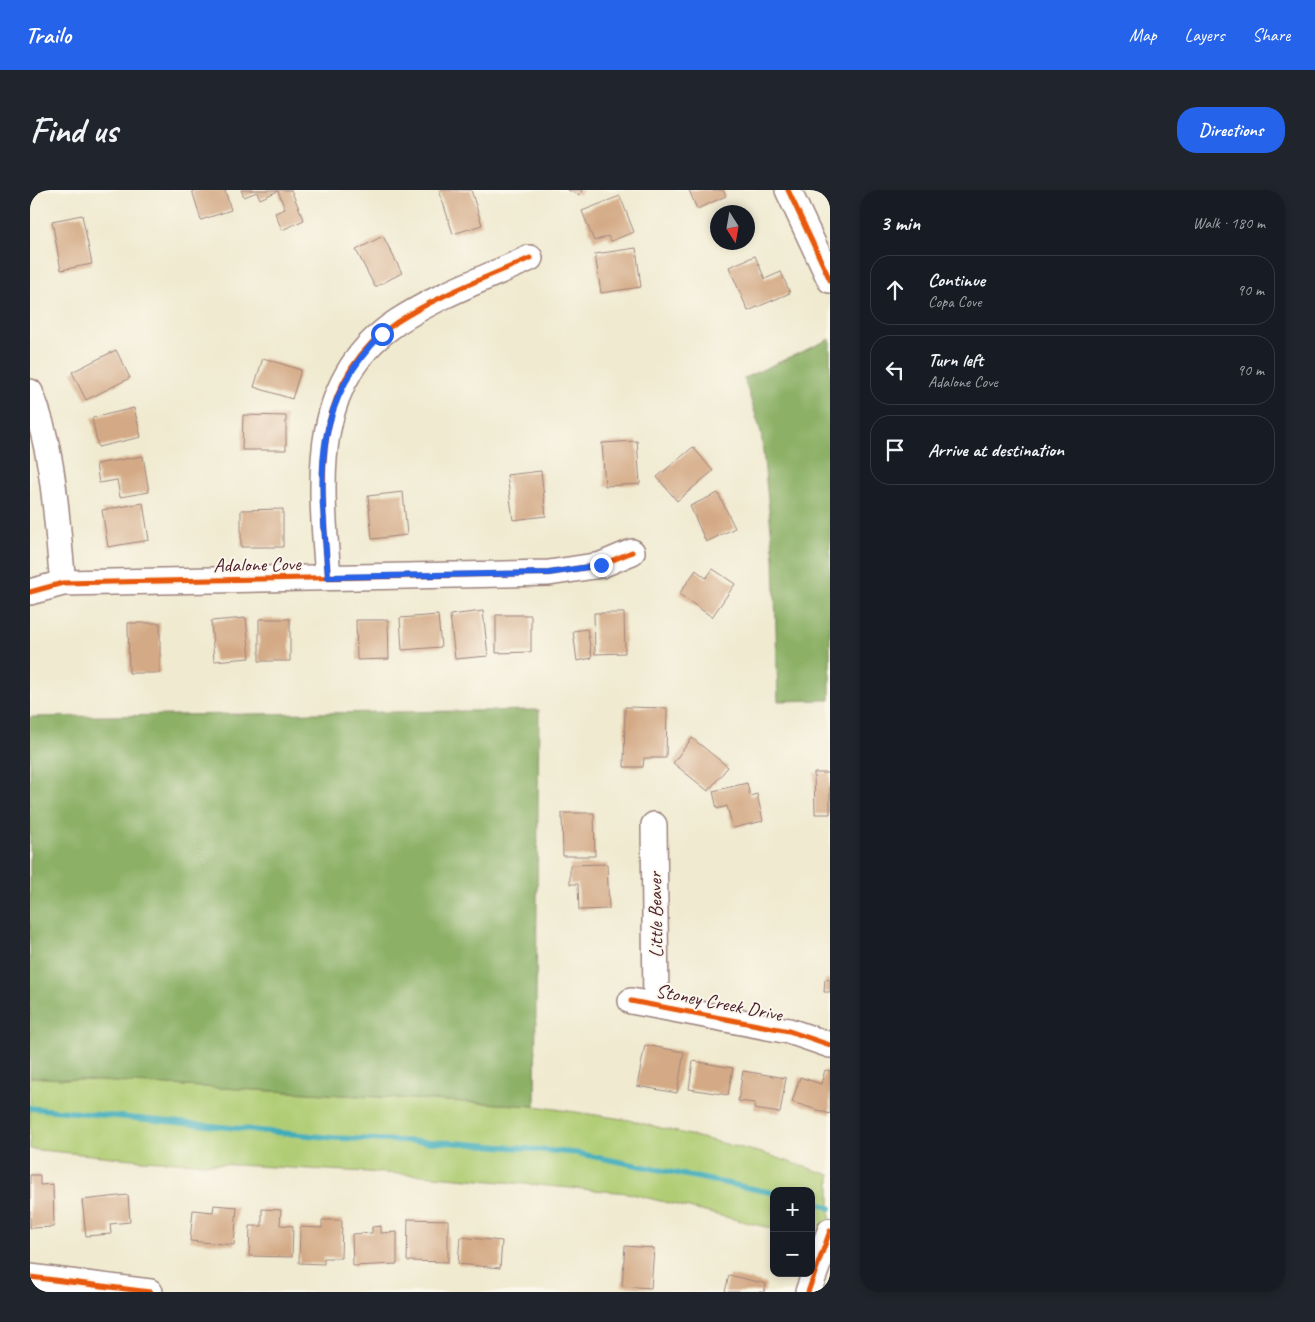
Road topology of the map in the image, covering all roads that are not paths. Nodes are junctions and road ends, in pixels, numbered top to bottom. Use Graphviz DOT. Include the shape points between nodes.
graph roads {
  1 [pos="788,190"];
  2 [pos="530,258"];
  3 [pos="830,280"];
  4 [pos="30,392"];
  5 [pos="632,552"];
  6 [pos="328,577"];
  7 [pos="62,583"];
  8 [pos="30,592"];
  9 [pos="654,824"];
  10 [pos="631,1001"];
  11 [pos="656,1005"];
  12 [pos="830,1045"];
  13 [pos="827,1240"];
  14 [pos="30,1277"];
  15 [pos="150,1292"];
  16 [pos="808,1292"];
  1 -- 3 [label="street"];
  2 -- 6 [label="street" via="424,306 396,323 369,347 347,377 330,418 322,460 321,491"];
  4 -- 7 [label="street" via="43,429 50,464"];
  5 -- 6 [label="street, Adalone Cove" via="601,565 549,573"];
  6 -- 7 [label="street, Adalone Cove"];
  7 -- 8 [label="street, Adalone Cove"];
  9 -- 11 [label="street, Little Beaver"];
  10 -- 11 [label="street, Stoney Creek Drive"];
  11 -- 12 [label="street, Stoney Creek Drive" via="789,1031"];
  13 -- 16 [label="street"];
  14 -- 15 [label="street"];
}
